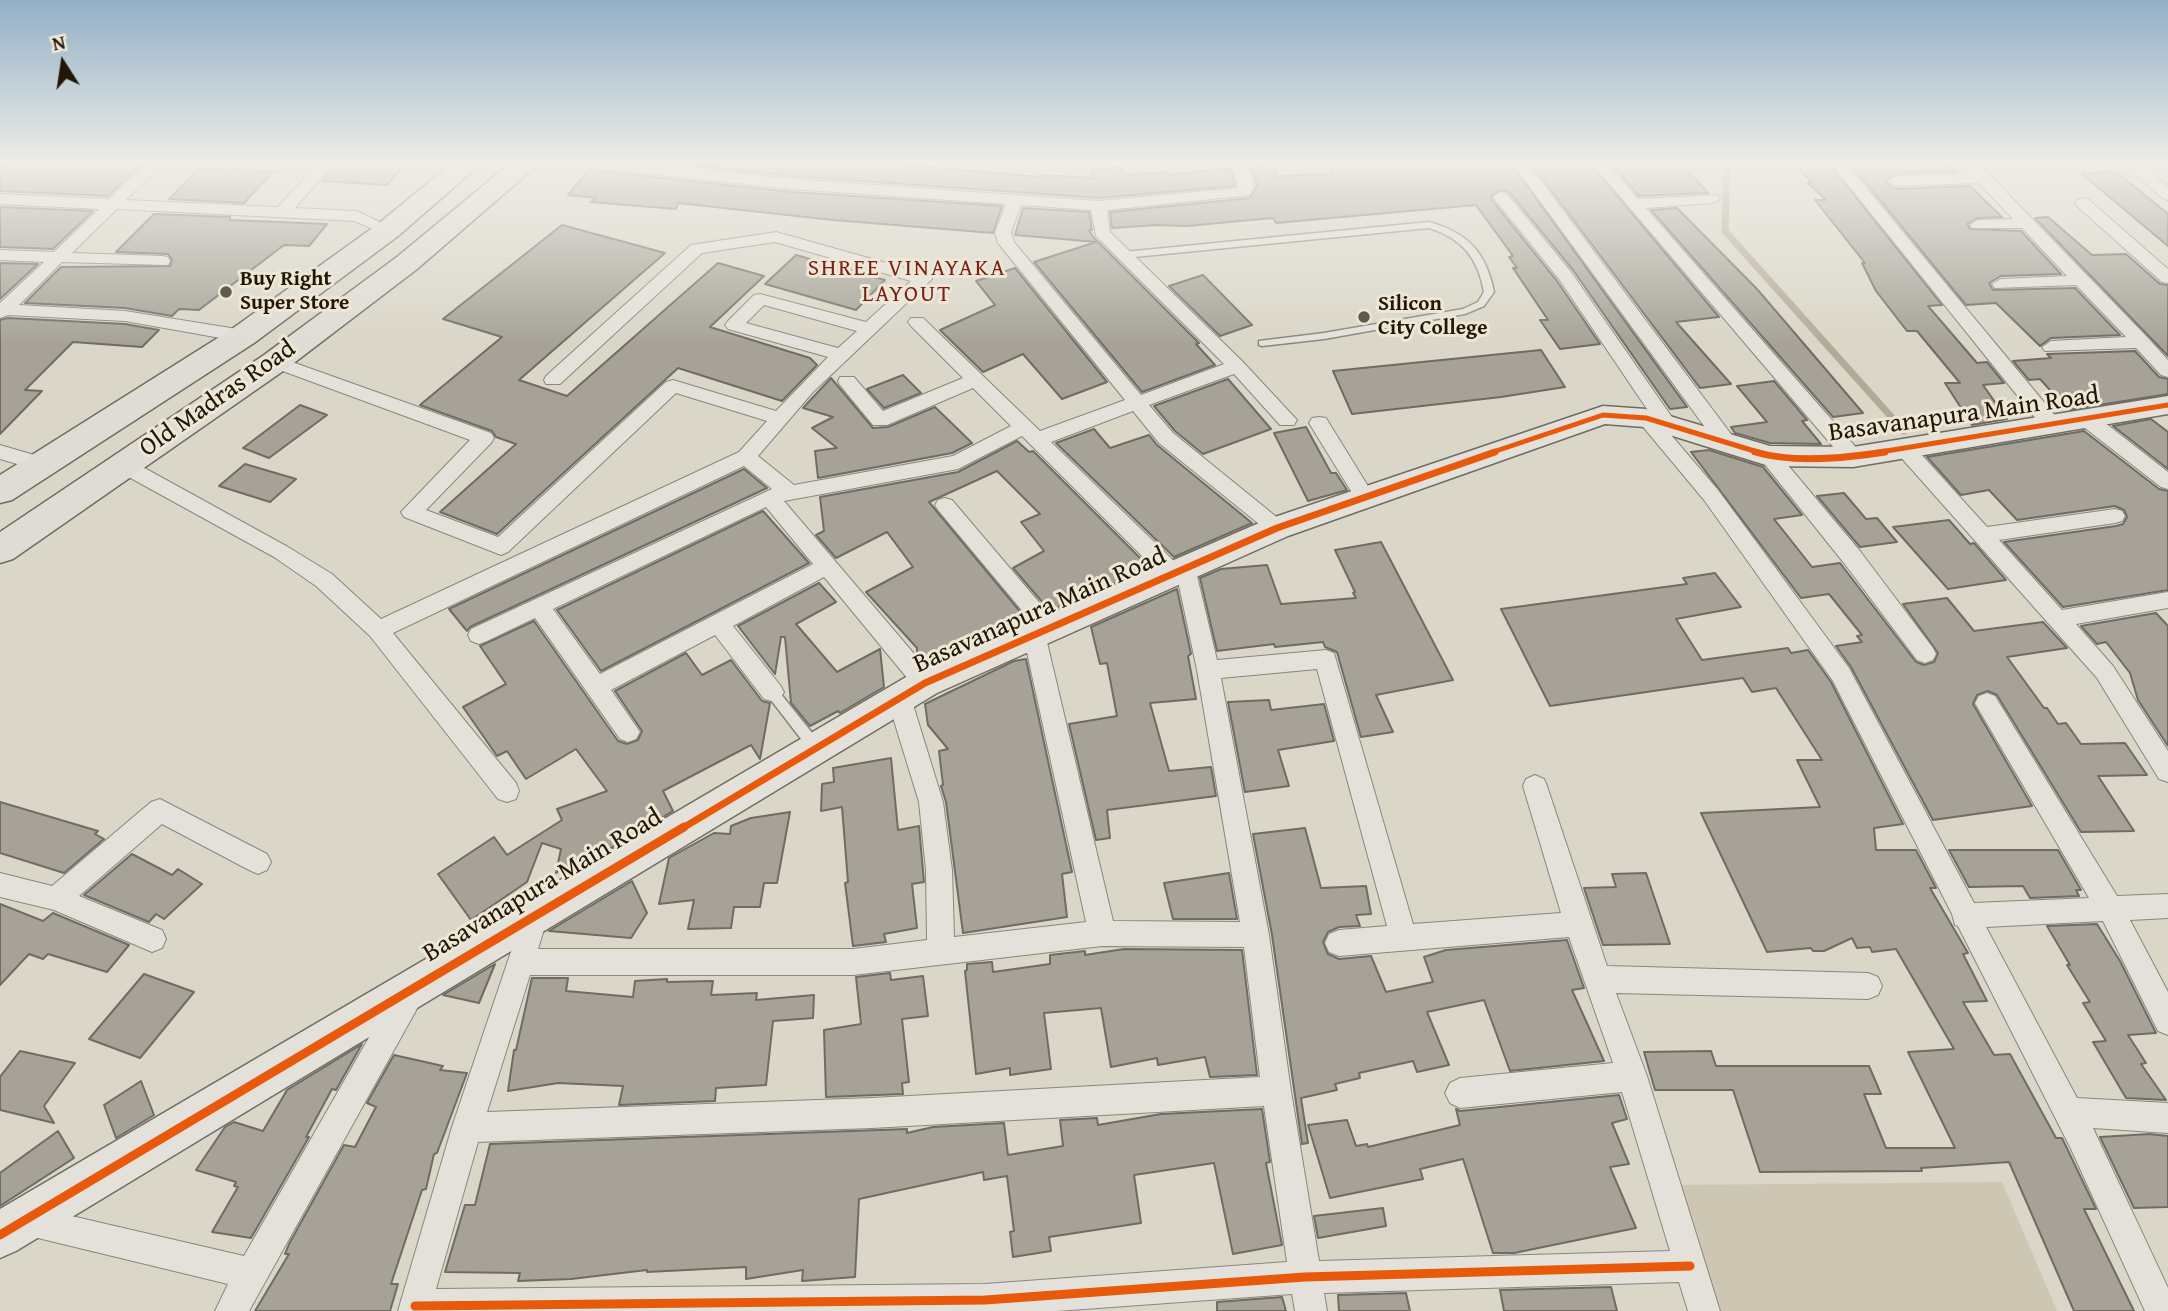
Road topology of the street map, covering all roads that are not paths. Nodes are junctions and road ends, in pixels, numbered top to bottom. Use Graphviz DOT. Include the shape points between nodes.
graph roads {
  1 [pos="94,222"];
  2 [pos="371,222"];
  3 [pos="397,222"];
  4 [pos="456,222"];
  5 [pos="1007,222"];
  6 [pos="1101,222"];
  7 [pos="1521,222"];
  8 [pos="1564,222"];
  9 [pos="1650,222"];
  10 [pos="1886,222"];
  11 [pos="2105,222"];
  12 [pos="2026,223"];
  13 [pos="1978,225"];
  14 [pos="388,230"];
  15 [pos="0,255"];
  16 [pos="1124,255"];
  17 [pos="57,258"];
  18 [pos="162,261"];
  19 [pos="1602,273"];
  20 [pos="1565,276"];
  21 [pos="2168,278"];
  22 [pos="2081,280"];
  23 [pos="2001,284"];
  24 [pos="1,310"];
  25 [pos="917,322"];
  26 [pos="870,329"];
  27 [pos="243,336"];
  28 [pos="2142,342"];
  29 [pos="1262,343"];
  30 [pos="2051,347"];
  31 [pos="842,355"];
  32 [pos="275,362"];
  33 [pos="1237,366"];
  34 [pos="2168,371"];
  35 [pos="553,380"];
  36 [pos="976,380"];
  37 [pos="847,381"];
  38 [pos="1137,402"];
  39 [pos="2164,409"];
  40 [pos="779,418"];
  41 [pos="1287,420"];
  42 [pos="1656,420"];
  43 [pos="2088,420"];
  44 [pos="1319,423"];
  45 [pos="2051,424"];
  46 [pos="1031,433"];
  47 [pos="1727,443"];
  48 [pos="1904,448"];
  49 [pos="0,452"];
  50 [pos="1769,456"];
  51 [pos="746,457"];
  52 [pos="1853,457"];
  53 [pos="41,464"];
  54 [pos="123,465"];
  55 [pos="2168,482"];
  56 [pos="0,491"];
  57 [pos="779,494"];
  58 [pos="1364,496"];
  59 [pos="945,505"];
  60 [pos="2115,516"];
  61 [pos="1277,528"];
  62 [pos="1984,535"];
  63 [pos="0,550"];
  64 [pos="827,566"];
  65 [pos="1180,571"];
  66 [pos="2168,600"];
  67 [pos="539,607"];
  68 [pos="2059,619"];
  69 [pos="718,623"];
  70 [pos="378,630"];
  71 [pos="1041,631"];
  72 [pos="479,635"];
  73 [pos="1925,654"];
  74 [pos="1208,670"];
  75 [pos="596,687"];
  76 [pos="912,690"];
  77 [pos="772,692"];
  78 [pos="1987,703"];
  79 [pos="628,732"];
  80 [pos="816,748"];
  81 [pos="2168,772"];
  82 [pos="1535,786"];
  83 [pos="507,791"];
  84 [pos="258,862"];
  85 [pos="0,885"];
  86 [pos="56,899"];
  87 [pos="2168,905"];
  88 [pos="2111,910"];
  89 [pos="535,916"];
  90 [pos="1964,916"];
  91 [pos="1578,924"];
  92 [pos="1102,933"];
  93 [pos="1256,935"];
  94 [pos="1402,937"];
  95 [pos="152,939"];
  96 [pos="1339,943"];
  97 [pos="941,952"];
  98 [pos="519,962"];
  99 [pos="1599,978"];
  100 [pos="1868,986"];
  101 [pos="412,989"];
  102 [pos="2168,1021"];
  103 [pos="1632,1076"];
  104 [pos="1276,1091"];
  105 [pos="1460,1093"];
  106 [pos="2068,1112"];
  107 [pos="2168,1118"];
  108 [pos="467,1126"];
  109 [pos="12,1228"];
  110 [pos="1690,1266"];
  111 [pos="252,1274"];
  112 [pos="1305,1277"];
  113 [pos="414,1308"];
  114 [pos="231,1311"];
  115 [pos="1311,1311"];
  116 [pos="1704,1311"];
  117 [pos="2162,1311"];
  1 -- 17 [label="street"];
  2 -- 14 [label="street"];
  3 -- 14 [label="highway, Old Madras Road"];
  4 -- 32 [label="highway, Old Madras Road"];
  5 -- 38 [label="street" via="1003,239"];
  6 -- 16 [label="street" via="1102,233"];
  7 -- 20 [label="street"];
  8 -- 19 [label="street"];
  9 -- 52 [label="street"];
  10 -- 45 [label="street"];
  11 -- 21 [label="street"];
  12 -- 13 [label="street"];
  12 -- 22 [label="street"];
  14 -- 27 [label="highway, Old Madras Road"];
  15 -- 17 [label="street"];
  16 -- 29 [label="lane" via="1429,225 1464,239 1487,273 1489,292 1481,304 1465,311"];
  16 -- 33 [label="street"];
  17 -- 18 [label="street"];
  17 -- 24 [label="street"];
  19 -- 20 [label="street"];
  19 -- 47 [label="street"];
  20 -- 42 [label="street"];
  22 -- 23 [label="street"];
  22 -- 28 [label="street"];
  24 -- 27 [label="street" via="125,316"];
  25 -- 36 [label="street"];
  26 -- 31 [label="street"];
  26 -- 31 [label="street" via="760,299 734,325"];
  26 -- 35 [label="street" via="923,279 776,237 697,249"];
  27 -- 53 [label="highway, Old Madras Road"];
  28 -- 30 [label="street"];
  28 -- 34 [label="street"];
  31 -- 40 [label="street"];
  32 -- 40 [label="street" via="484,438 411,512 500,547 673,386"];
  32 -- 54 [label="highway, Old Madras Road"];
  33 -- 38 [label="street"];
  33 -- 41 [label="street"];
  36 -- 37 [label="street" via="880,420"];
  36 -- 46 [label="street"];
  38 -- 46 [label="street"];
  38 -- 61 [label="street" via="1166,438"];
  39 -- 43 [label="street, Basavanapura Main Road"];
  40 -- 51 [label="street"];
  42 -- 47 [label="street, Basavanapura Main Road"];
  42 -- 58 [label="street, Basavanapura Main Road" via="1603,415"];
  42 -- 90 [label="street" via="1841,675"];
  43 -- 45 [label="street, Basavanapura Main Road"];
  43 -- 55 [label="street"];
  44 -- 58 [label="street"];
  45 -- 48 [label="street, Basavanapura Main Road"];
  46 -- 57 [label="street" via="958,462"];
  46 -- 65 [label="street"];
  47 -- 50 [label="street, Basavanapura Main Road"];
  48 -- 52 [label="street, Basavanapura Main Road"];
  48 -- 62 [label="street"];
  49 -- 53 [label="street"];
  50 -- 52 [label="street, Basavanapura Main Road"];
  50 -- 73 [label="street"];
  51 -- 57 [label="street"];
  51 -- 70 [label="street"];
  53 -- 56 [label="highway, Old Madras Road"];
  54 -- 63 [label="highway, Old Madras Road"];
  54 -- 70 [label="street" via="281,552 324,580"];
  57 -- 64 [label="street"];
  57 -- 67 [label="street"];
  58 -- 61 [label="street, Basavanapura Main Road"];
  59 -- 71 [label="street"];
  60 -- 62 [label="street"];
  61 -- 65 [label="street, Basavanapura Main Road"];
  62 -- 68 [label="street"];
  64 -- 69 [label="street"];
  64 -- 76 [label="street"];
  65 -- 71 [label="street, Basavanapura Main Road"];
  65 -- 74 [label="street"];
  66 -- 68 [label="street"];
  67 -- 72 [label="street"];
  67 -- 75 [label="street"];
  68 -- 81 [label="street" via="2105,672"];
  69 -- 75 [label="street"];
  69 -- 77 [label="street"];
  70 -- 83 [label="street"];
  71 -- 76 [label="street, Basavanapura Main Road"];
  71 -- 92 [label="street"];
  74 -- 93 [label="street"];
  74 -- 94 [label="street" via="1326,659"];
  75 -- 79 [label="street"];
  76 -- 80 [label="street, Basavanapura Main Road"];
  76 -- 97 [label="street" via="939,870"];
  77 -- 80 [label="lane"];
  78 -- 88 [label="street"];
  80 -- 89 [label="street, Basavanapura Main Road"];
  82 -- 91 [label="street"];
  84 -- 86 [label="street" via="160,810"];
  85 -- 86 [label="street"];
  86 -- 95 [label="street"];
  87 -- 88 [label="street"];
  88 -- 90 [label="street"];
  88 -- 102 [label="street"];
  89 -- 98 [label="street"];
  89 -- 101 [label="street, Basavanapura Main Road"];
  90 -- 106 [label="street"];
  91 -- 94 [label="street"];
  91 -- 99 [label="street"];
  92 -- 93 [label="street"];
  92 -- 97 [label="street"];
  93 -- 104 [label="street"];
  94 -- 96 [label="street"];
  97 -- 98 [label="street" via="853,962"];
  98 -- 108 [label="street"];
  99 -- 100 [label="street"];
  99 -- 103 [label="street"];
  101 -- 109 [label="street, Basavanapura Main Road"];
  101 -- 111 [label="street"];
  103 -- 105 [label="street"];
  103 -- 110 [label="street"];
  104 -- 108 [label="street" via="884,1114"];
  104 -- 112 [label="street"];
  106 -- 107 [label="street"];
  106 -- 117 [label="street"];
  108 -- 113 [label="street"];
  109 -- 111 [label="street"];
  110 -- 112 [label="street"];
  110 -- 116 [label="street"];
  111 -- 114 [label="street"];
  112 -- 113 [label="street" via="985,1300"];
  112 -- 115 [label="street"];
}
